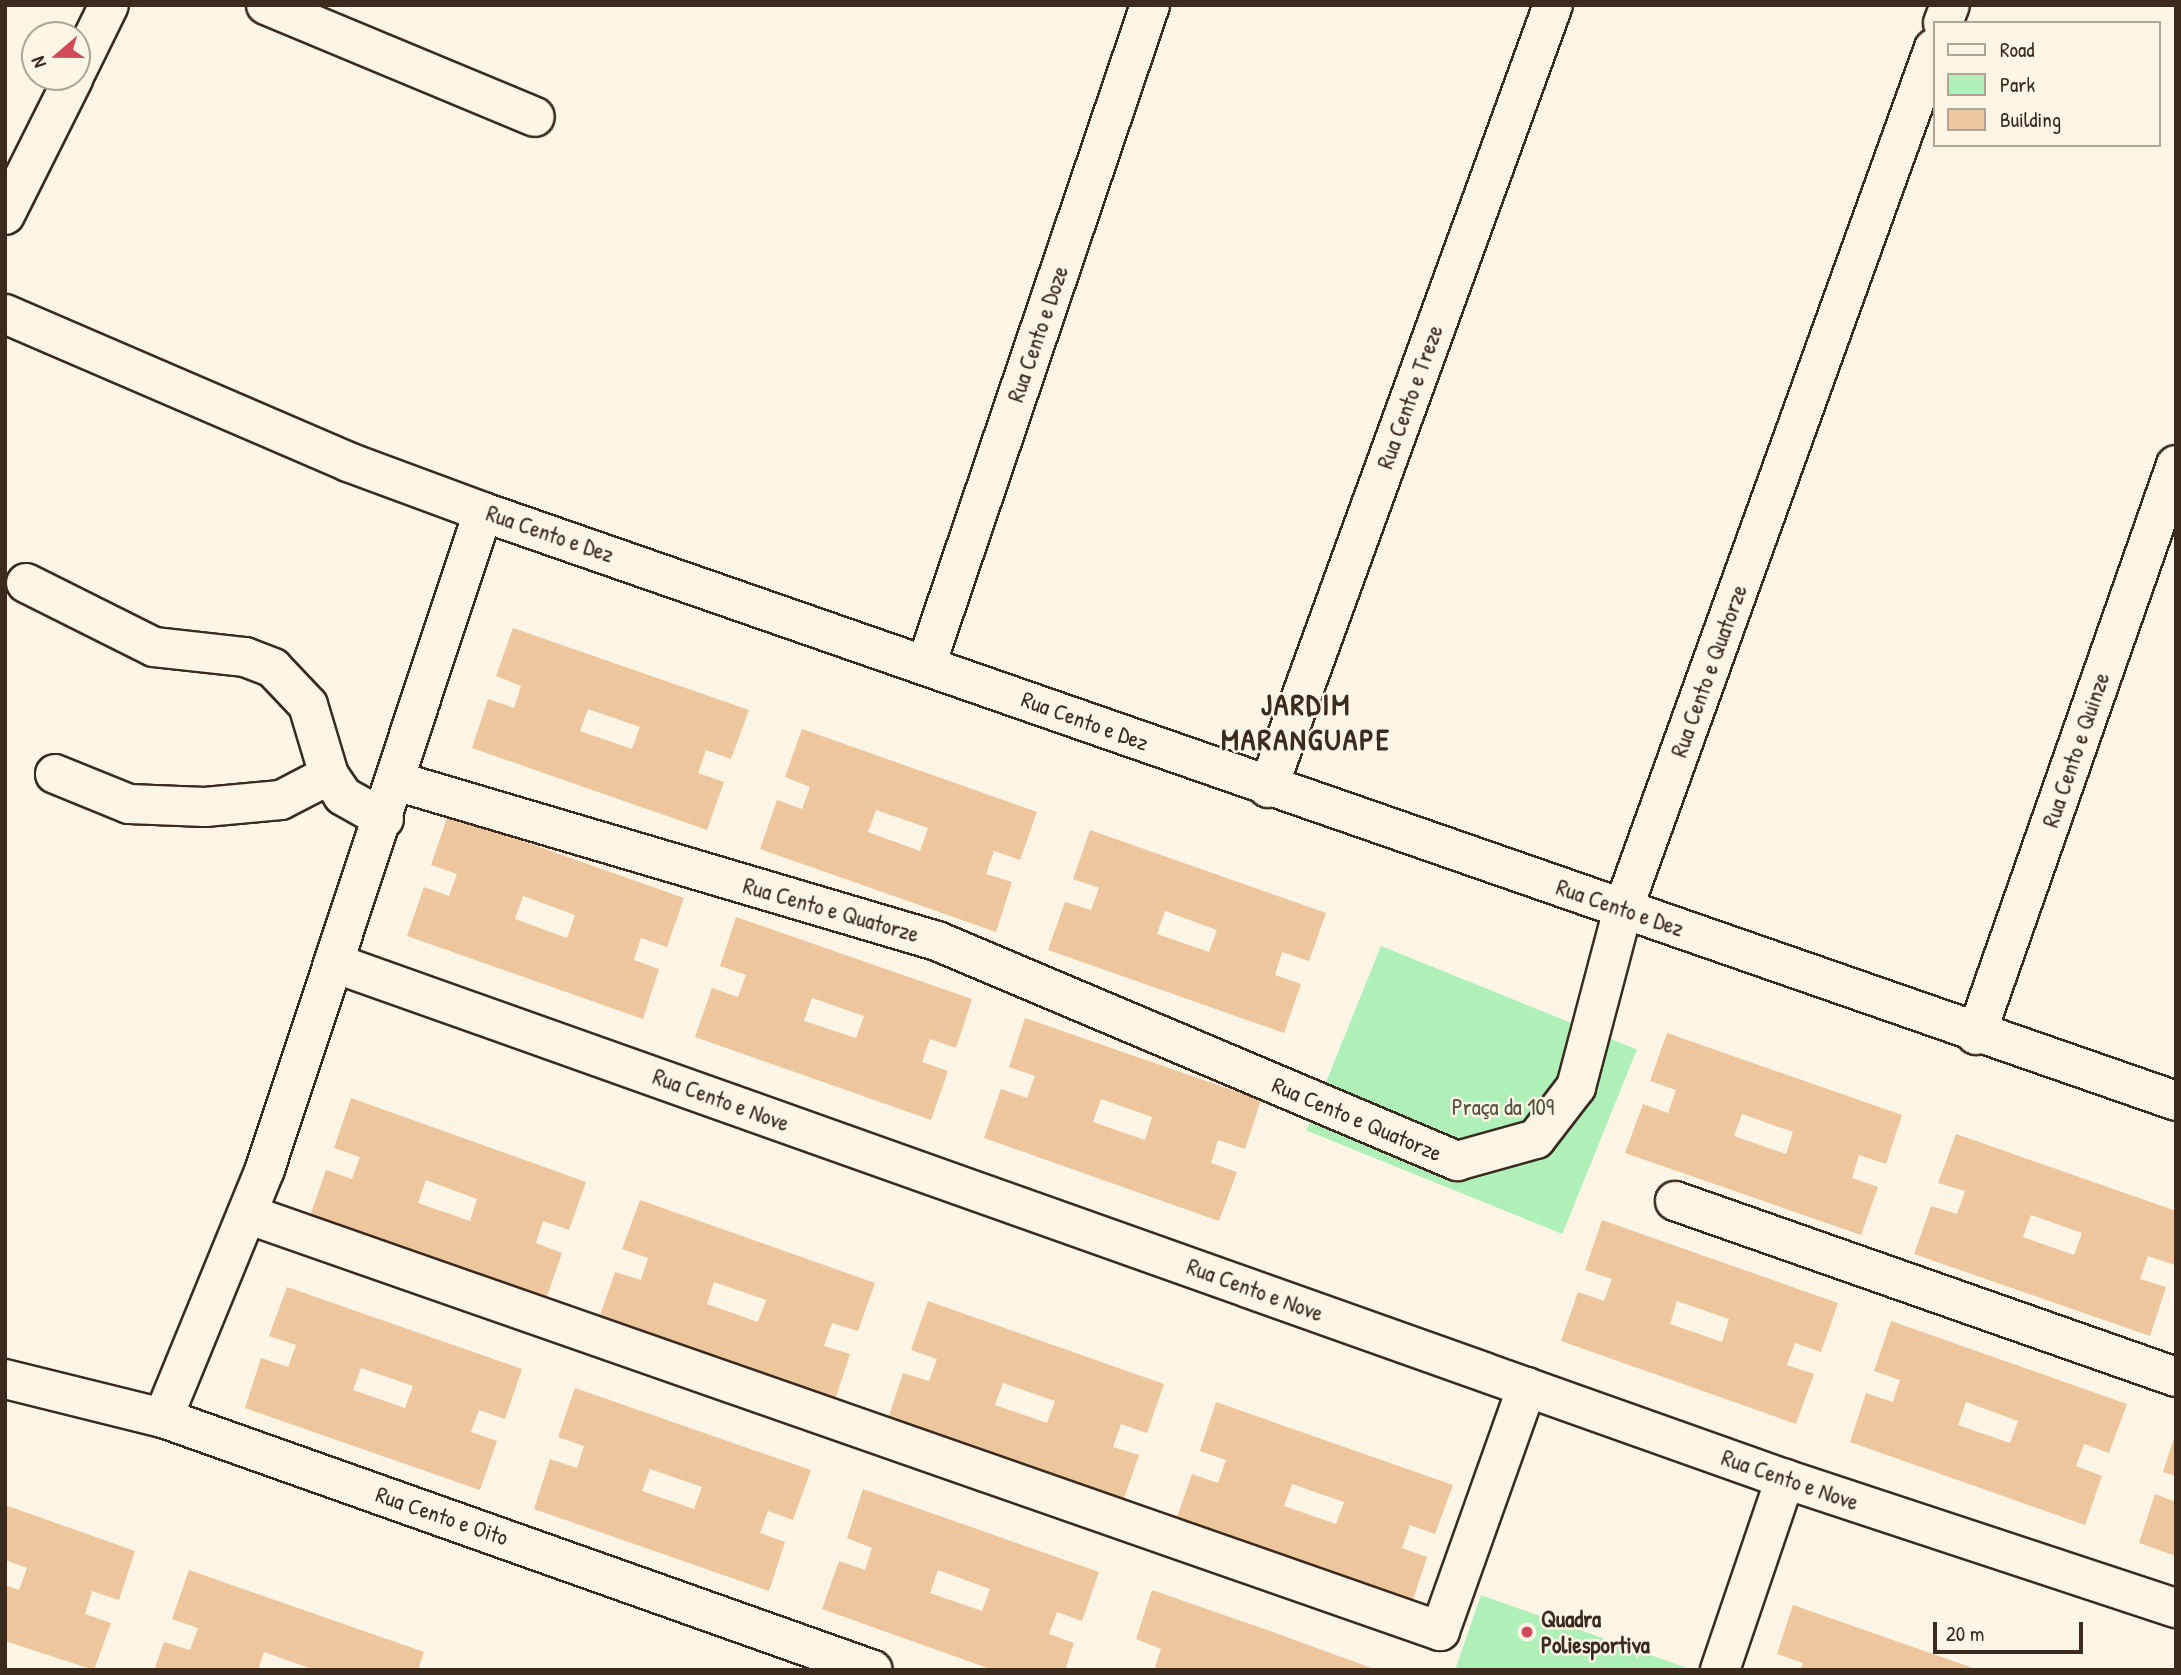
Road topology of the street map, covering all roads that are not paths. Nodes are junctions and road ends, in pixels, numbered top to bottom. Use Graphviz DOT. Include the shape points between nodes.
graph roads {
  1 [pos="109,5"];
  2 [pos="266,5"];
  3 [pos="1150,5"];
  4 [pos="1553,5"];
  5 [pos="91,42"];
  6 [pos="1932,54"];
  7 [pos="67,91"];
  8 [pos="534,117"];
  9 [pos="5,215"];
  10 [pos="5,314"];
  11 [pos="2176,465"];
  12 [pos="483,512"];
  13 [pos="26,583"];
  14 [pos="927,662"];
  15 [pos="55,774"];
  16 [pos="329,775"];
  17 [pos="396,781"];
  18 [pos="1268,788"];
  19 [pos="384,819"];
  20 [pos="1623,909"];
  21 [pos="337,964"];
  22 [pos="1976,1035"];
  23 [pos="2176,1101"];
  24 [pos="1675,1201"];
  25 [pos="247,1214"];
  26 [pos="2176,1377"];
  27 [pos="5,1379"];
  28 [pos="1527,1387"];
  29 [pos="163,1418"];
  30 [pos="1784,1479"];
  31 [pos="2176,1608"];
  32 [pos="873,1670"];
  33 [pos="1720,1670"];
  1 -- 5 [label="street"];
  2 -- 8 [label="street"];
  3 -- 14 [label="street, Rua Cento e Doze"];
  4 -- 18 [label="street, Rua Cento e Treze"];
  6 -- 20 [label="street, Rua Cento e Quatorze"];
  7 -- 9 [label="street"];
  10 -- 12 [label="street, Rua Cento e Dez" via="348,462"];
  11 -- 22 [label="street, Rua Cento e Quinze"];
  12 -- 14 [label="street, Rua Cento e Dez"];
  12 -- 17 [label="street"];
  13 -- 16 [label="street" via="154,647 245,657 273,668 308,705"];
  14 -- 18 [label="street, Rua Cento e Dez"];
  15 -- 16 [label="street" via="129,804 205,807 281,800"];
  16 -- 19 [label="street" via="342,796"];
  17 -- 19 [label="street"];
  17 -- 20 [label="street, Rua Cento e Quatorze" via="937,941 1457,1161 1536,1139 1576,1087"];
  18 -- 20 [label="street, Rua Cento e Dez"];
  19 -- 21 [label="street"];
  20 -- 22 [label="street, Rua Cento e Dez"];
  21 -- 25 [label="street"];
  21 -- 28 [label="street, Rua Cento e Nove"];
  22 -- 23 [label="street, Rua Cento e Dez"];
  24 -- 26 [label="street"];
  25 -- 28 [label="street" via="1440,1631"];
  25 -- 29 [label="street"];
  27 -- 29 [label="street, Rua Cento e Oito"];
  28 -- 30 [label="street, Rua Cento e Nove"];
  29 -- 32 [label="street, Rua Cento e Oito"];
  30 -- 31 [label="street, Rua Cento e Nove"];
  30 -- 33 [label="street"];
}
